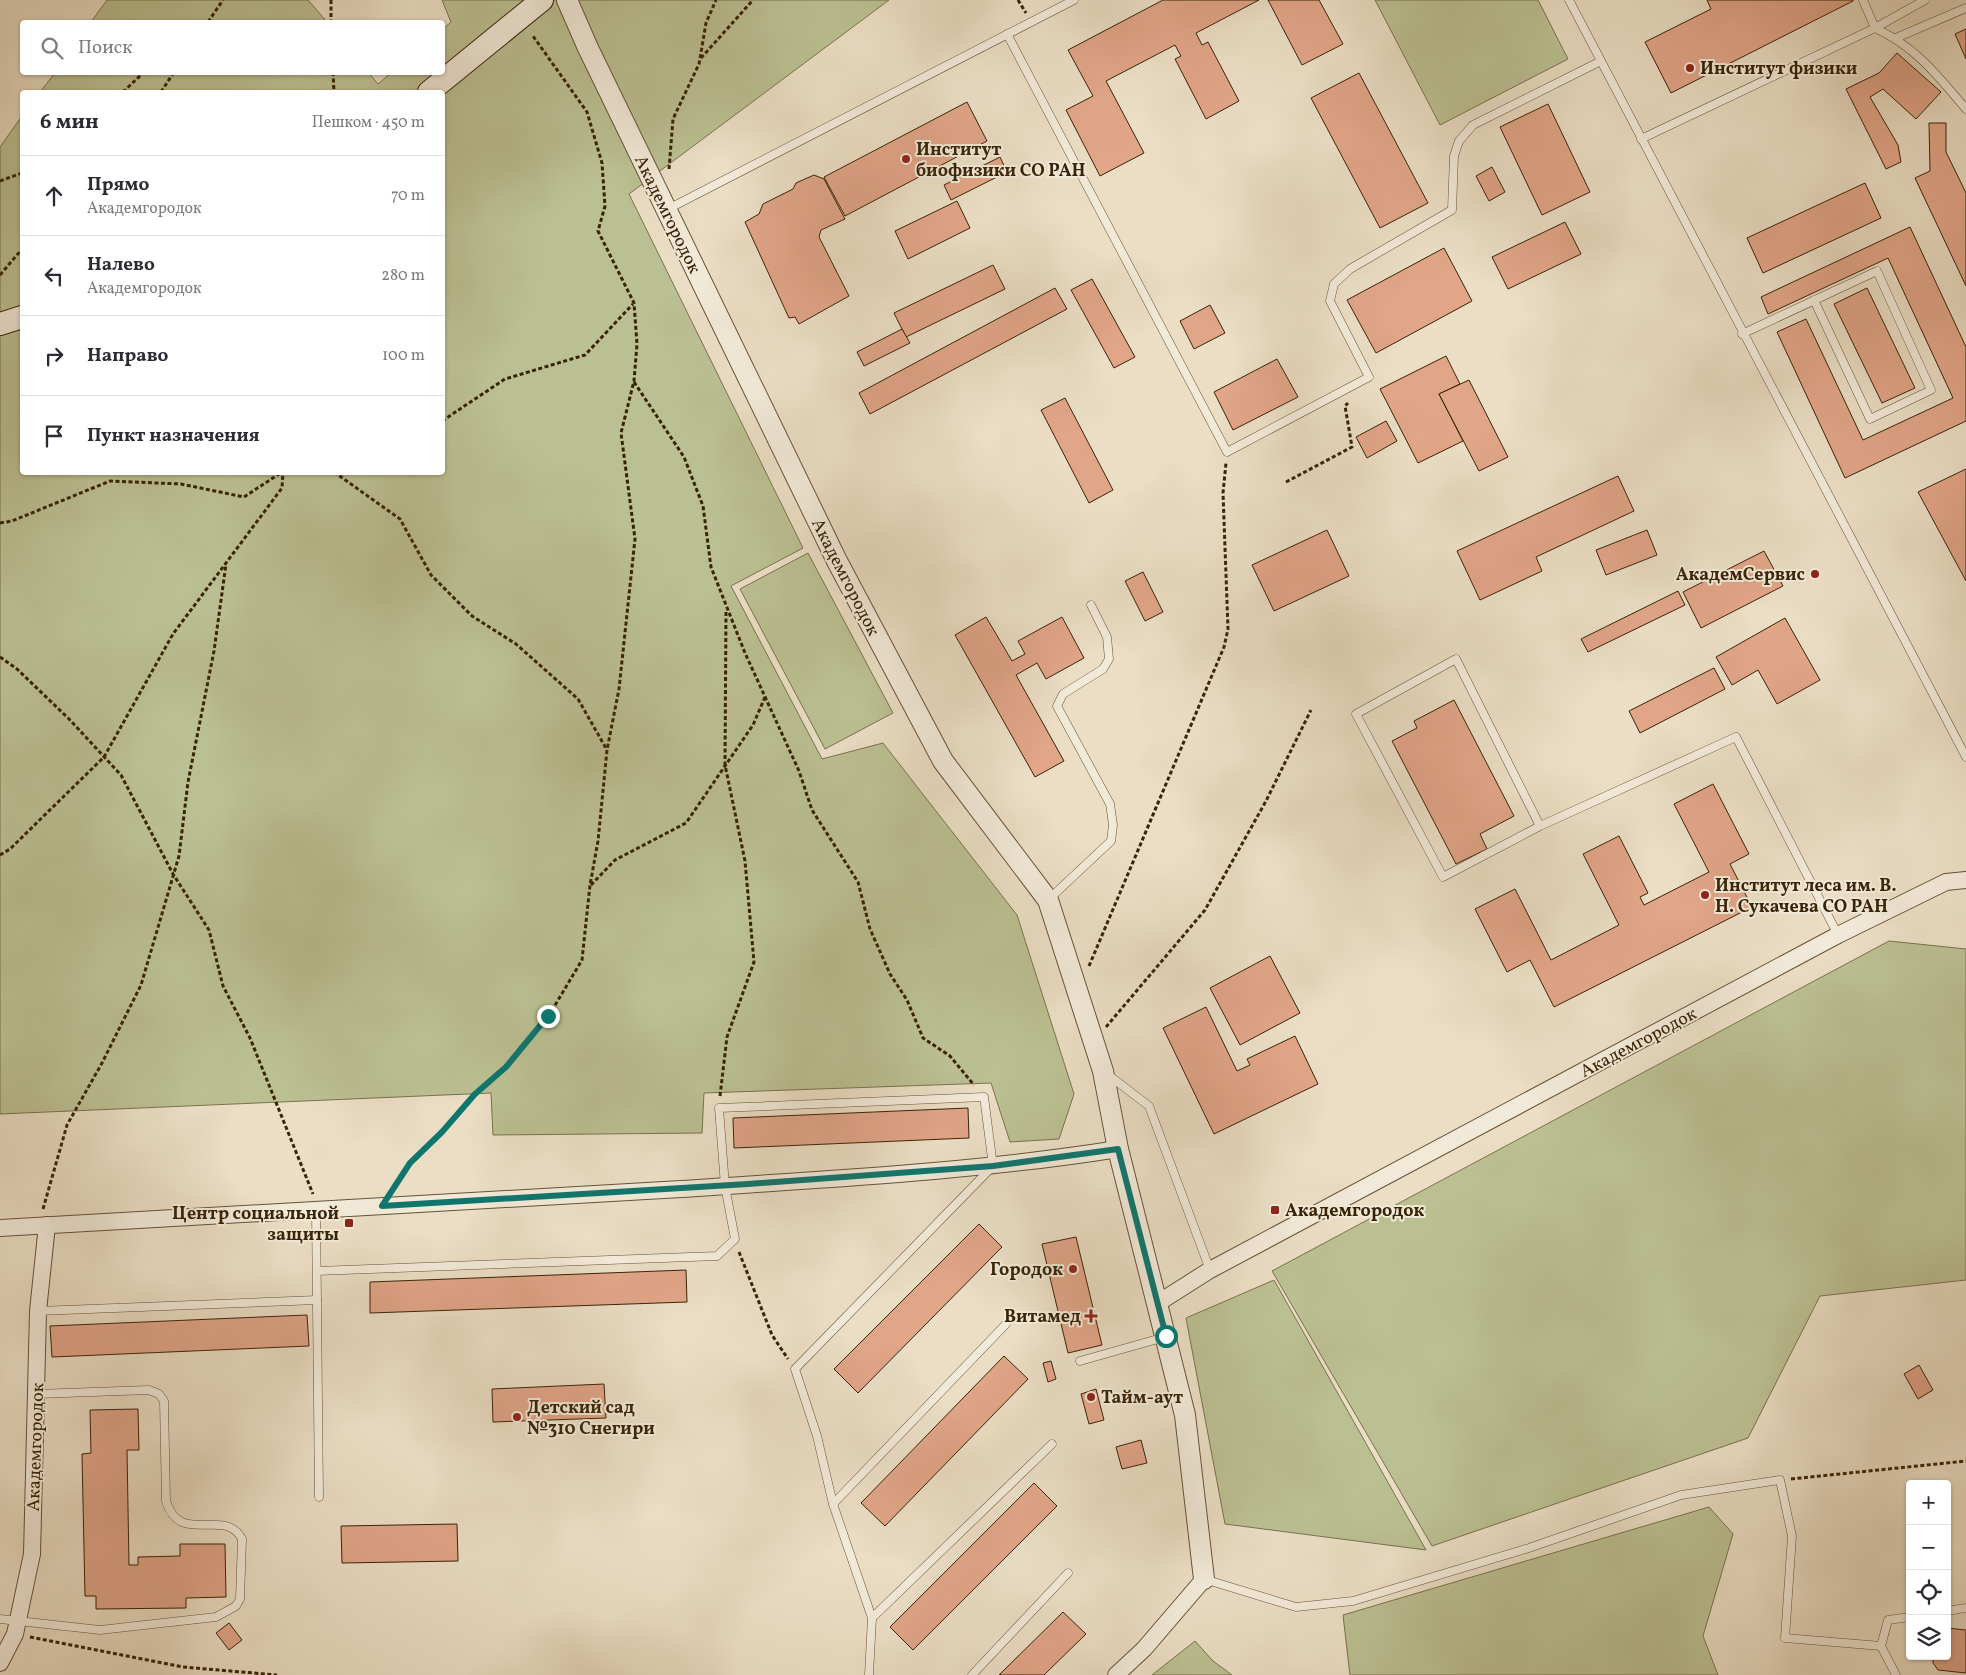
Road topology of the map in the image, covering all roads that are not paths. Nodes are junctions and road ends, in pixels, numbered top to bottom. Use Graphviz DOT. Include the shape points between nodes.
graph roads {
  1 [pos="542,0"];
  2 [pos="567,0"];
  3 [pos="1074,0"];
  4 [pos="1569,0"];
  5 [pos="1864,0"];
  6 [pos="1925,0"];
  7 [pos="1966,8"];
  8 [pos="1875,28"];
  9 [pos="1007,34"];
  10 [pos="1896,38"];
  11 [pos="1601,61"];
  12 [pos="431,90"];
  13 [pos="1966,109"];
  14 [pos="1641,139"];
  15 [pos="666,210"];
  16 [pos="1814,300"];
  17 [pos="20,318"];
  18 [pos="0,324"];
  19 [pos="1742,334"];
  20 [pos="1091,605"];
  21 [pos="1966,757"];
  22 [pos="1540,826"];
  23 [pos="1966,880"];
  24 [pos="1048,900"];
  25 [pos="1838,935"];
  26 [pos="1103,1071"];
  27 [pos="1118,1149"];
  28 [pos="993,1166"];
  29 [pos="725,1186"];
  30 [pos="316,1210"];
  31 [pos="43,1226"];
  32 [pos="0,1228"];
  33 [pos="1210,1270"];
  34 [pos="317,1271"];
  35 [pos="317,1300"];
  36 [pos="1158,1303"];
  37 [pos="38,1311"];
  38 [pos="1006,1324"];
  39 [pos="1166,1336"];
  40 [pos="1080,1362"];
  41 [pos="36,1394"];
  42 [pos="1052,1444"];
  43 [pos="319,1497"];
  44 [pos="833,1504"];
  45 [pos="1068,1573"];
  46 [pos="1204,1579"];
  47 [pos="1966,1608"];
  48 [pos="1951,1610"];
  49 [pos="872,1618"];
  50 [pos="1906,1618"];
  51 [pos="0,1619"];
  52 [pos="17,1626"];
  53 [pos="1881,1646"];
  54 [pos="0,1650"];
  55 [pos="0,1663"];
  56 [pos="869,1675"];
  57 [pos="972,1675"];
  58 [pos="1116,1675"];
  59 [pos="1896,1675"];
  1 -- 12 [label="main road"];
  2 -- 15 [label="street, Академгородок"];
  3 -- 9 [label="lane"];
  4 -- 11 [label="lane"];
  5 -- 8 [label="lane"];
  6 -- 8 [label="lane"];
  7 -- 10 [label="lane"];
  8 -- 10 [label="lane"];
  8 -- 14 [label="lane"];
  9 -- 11 [label="lane" via="1227,452 1369,377 1330,300 1334,284 1350,269 1452,210 1454,156 1459,141 1472,125"];
  9 -- 15 [label="lane"];
  10 -- 13 [label="lane" via="1922,58"];
  11 -- 14 [label="lane"];
  14 -- 19 [label="lane"];
  15 -- 24 [label="street, Академгородок" via="828,544 943,761"];
  16 -- 16 [label="lane" via="1877,271 1931,390 1870,419"];
  16 -- 19 [label="lane"];
  17 -- 18 [label="main road"];
  19 -- 21 [label="lane"];
  20 -- 24 [label="lane" via="1107,637 1109,658 1103,669 1063,694 1056,706 1110,804 1111,841"];
  22 -- 22 [label="lane" via="1443,877 1356,714 1456,659"];
  22 -- 25 [label="lane" via="1736,737"];
  23 -- 25 [label="street, Академгородок" via="1946,882"];
  24 -- 26 [label="street, Академгородок"];
  25 -- 33 [label="street, Академгородок"];
  26 -- 27 [label="street, Академгородок"];
  26 -- 33 [label="lane" via="1149,1106"];
  27 -- 28 [label="street"];
  27 -- 36 [label="street, Академгородок"];
  28 -- 29 [label="street"];
  28 -- 29 [label="lane" via="984,1097 719,1108"];
  28 -- 44 [label="lane" via="795,1369 817,1436"];
  29 -- 30 [label="street"];
  29 -- 34 [label="lane" via="735,1239 717,1256"];
  30 -- 31 [label="street"];
  30 -- 34 [label="lane"];
  31 -- 32 [label="street"];
  31 -- 37 [label="street, Академгородок"];
  33 -- 36 [label="street, Академгородок"];
  34 -- 35 [label="lane"];
  35 -- 37 [label="lane"];
  35 -- 43 [label="lane"];
  36 -- 39 [label="street, Академгородок"];
  37 -- 41 [label="street, Академгородок"];
  38 -- 44 [label="lane"];
  39 -- 40 [label="lane"];
  39 -- 46 [label="street, Академгородок" via="1185,1415"];
  41 -- 52 [label="street, Академгородок" via="32,1554"];
  41 -- 52 [label="lane" via="148,1390 159,1394 164,1401 166,1501 169,1511 179,1523 225,1526 238,1531 242,1539 240,1599 236,1606 216,1617 100,1630"];
  42 -- 49 [label="lane"];
  44 -- 49 [label="lane"];
  45 -- 57 [label="lane"];
  46 -- 53 [label="lane" via="1296,1607 1353,1601 1530,1548 1681,1495 1780,1480 1792,1536 1785,1638"];
  46 -- 58 [label="street" via="1144,1649"];
  47 -- 48 [label="lane"];
  49 -- 56 [label="lane"];
  50 -- 53 [label="lane" via="1888,1620"];
  51 -- 52 [label="lane"];
  52 -- 54 [label="lane"];
  52 -- 55 [label="street, Академгородок"];
  53 -- 59 [label="lane"];
}
